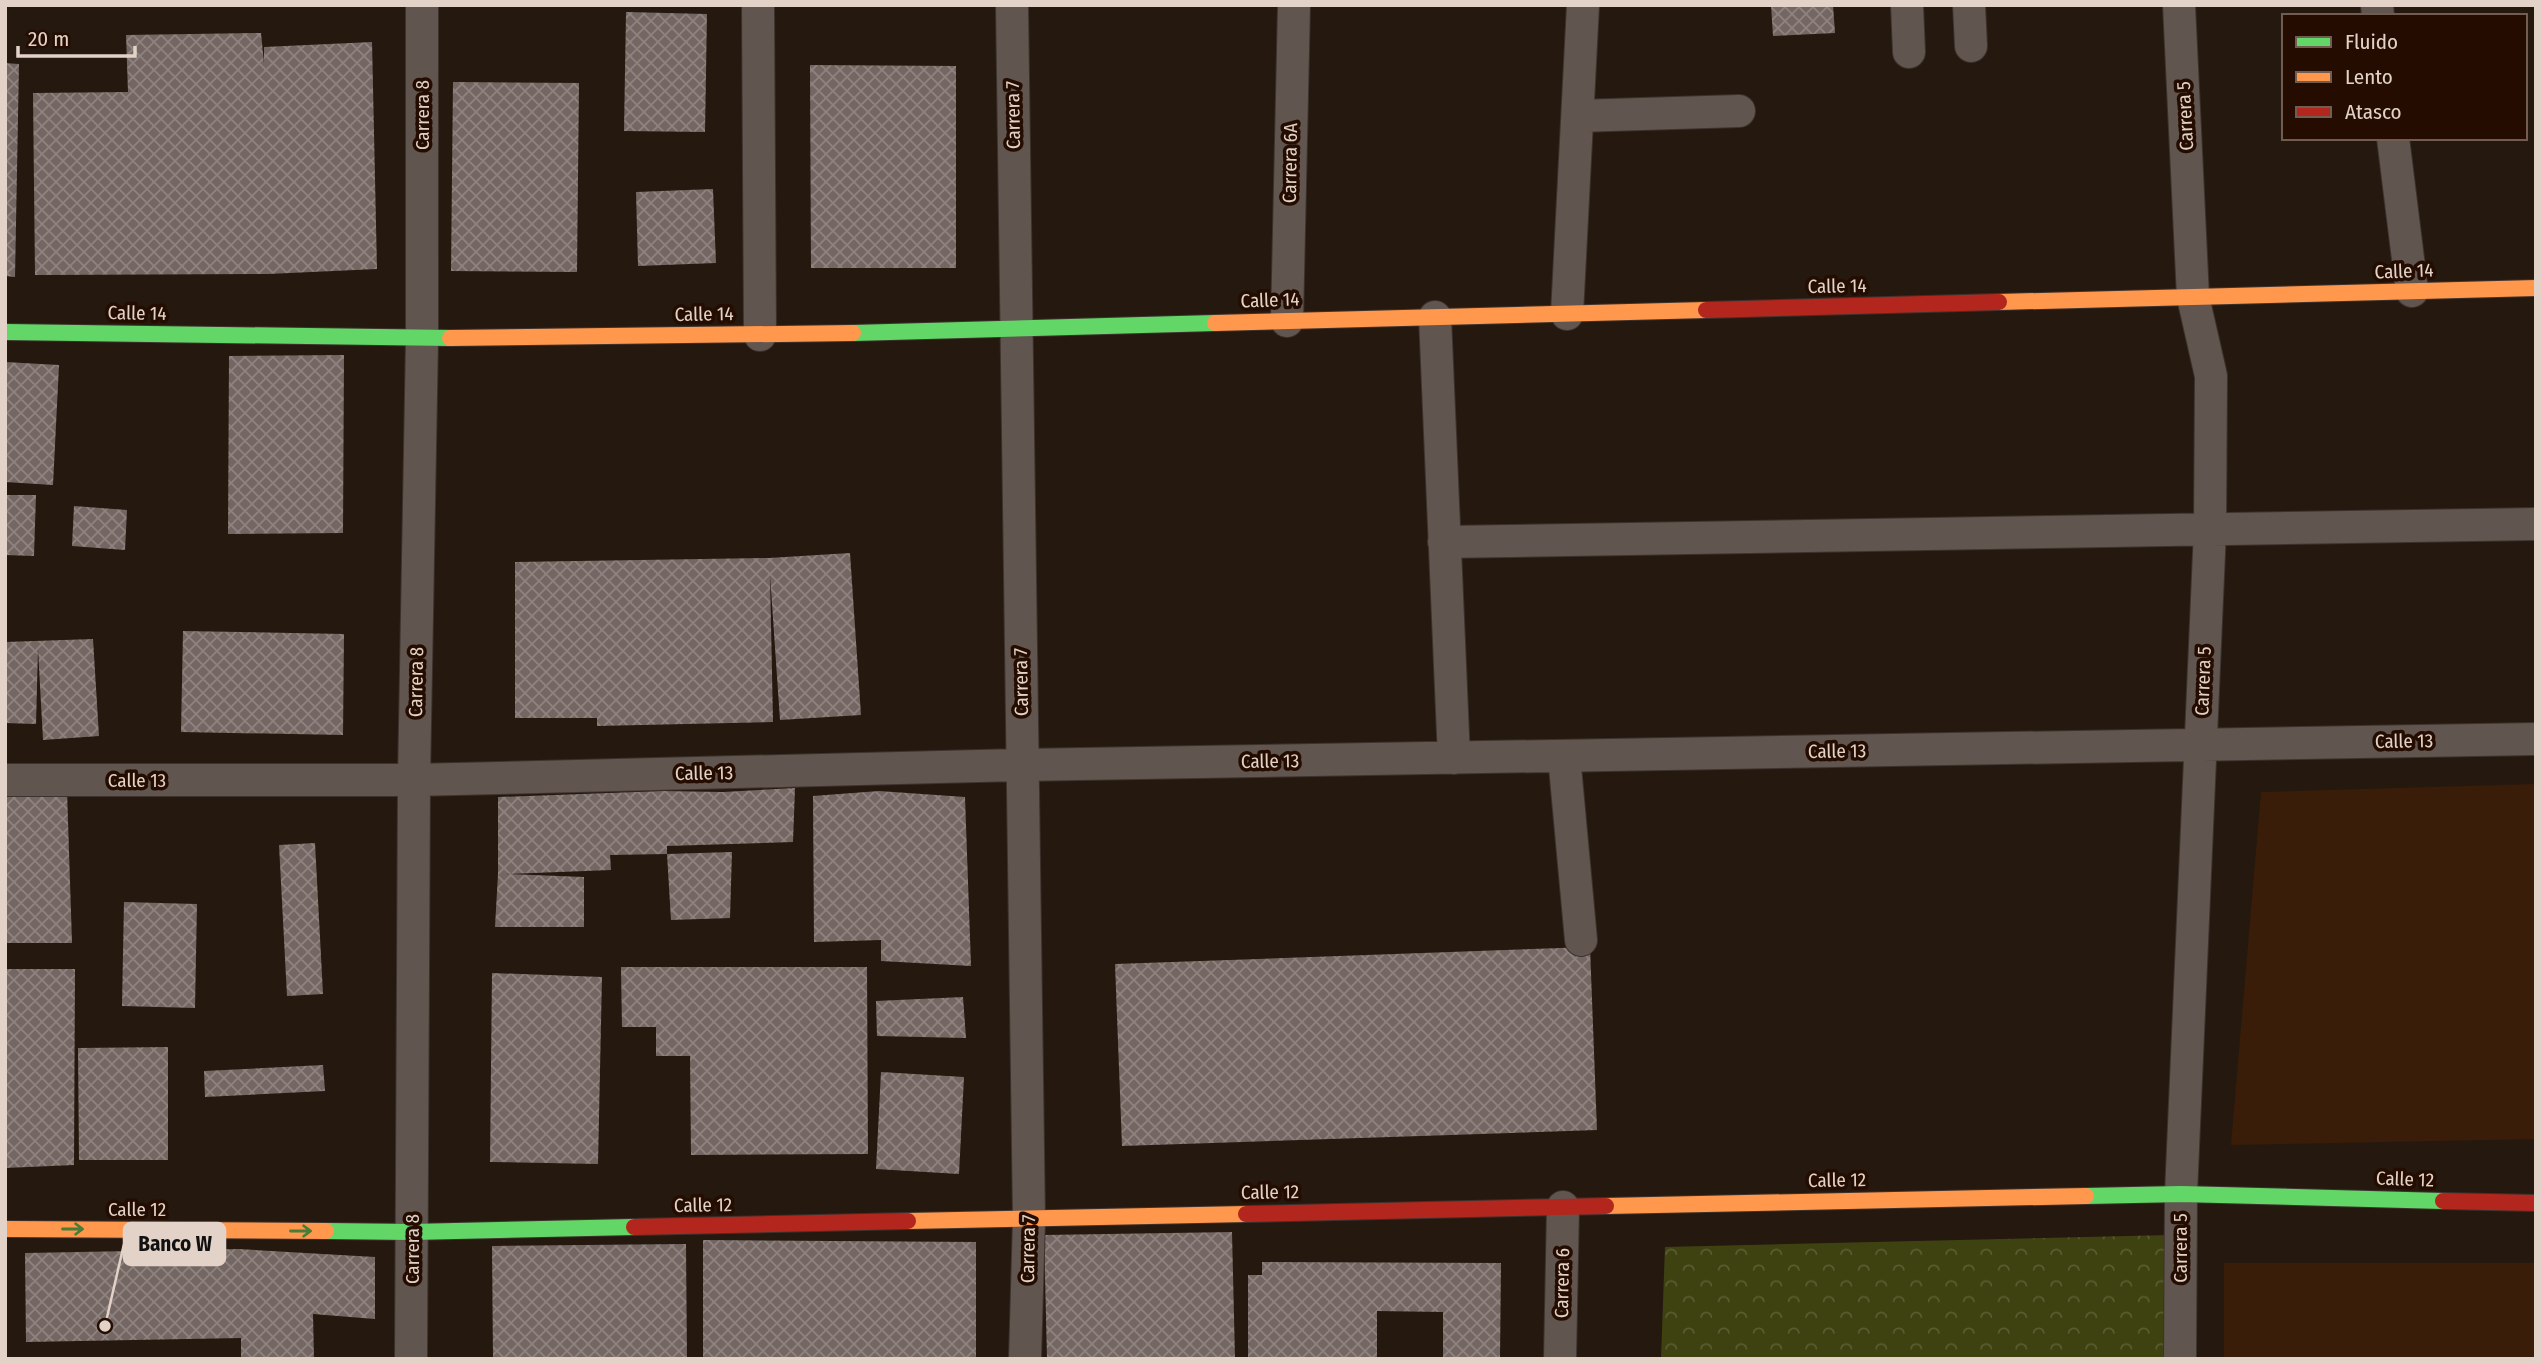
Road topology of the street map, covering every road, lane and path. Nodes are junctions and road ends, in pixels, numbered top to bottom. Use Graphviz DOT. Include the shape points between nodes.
graph roads {
  1 [pos="422,5"];
  2 [pos="758,5"];
  3 [pos="1012,5"];
  4 [pos="1294,5"];
  5 [pos="1583,5"];
  6 [pos="1907,5"];
  7 [pos="1969,5"];
  8 [pos="2179,5"];
  9 [pos="1971,46"];
  10 [pos="1909,52"];
  11 [pos="1739,111"];
  12 [pos="1577,116"];
  13 [pos="2393,140"];
  14 [pos="2536,288"];
  15 [pos="2412,291"];
  16 [pos="2193,297"];
  17 [pos="1567,314"];
  18 [pos="1435,317"];
  19 [pos="1287,321"];
  20 [pos="1015,328"];
  21 [pos="5,332"];
  22 [pos="760,335"];
  23 [pos="422,338"];
  24 [pos="2536,524"];
  25 [pos="2210,530"];
  26 [pos="1444,542"];
  27 [pos="2536,739"];
  28 [pos="2200,745"];
  29 [pos="1564,756"];
  30 [pos="1454,758"];
  31 [pos="1022,765"];
  32 [pos="5,780"];
  33 [pos="414,780"];
  34 [pos="1581,940"];
  35 [pos="2181,1194"];
  36 [pos="2536,1203"];
  37 [pos="1563,1207"];
  38 [pos="1029,1219"];
  39 [pos="5,1229"];
  40 [pos="412,1232"];
  41 [pos="411,1359"];
  42 [pos="1025,1359"];
  43 [pos="1560,1359"];
  44 [pos="2180,1359"];
  1 -- 23 [label="street, Carrera 8"];
  2 -- 22 [label="street"];
  3 -- 20 [label="street, Carrera 7"];
  4 -- 19 [label="street, Carrera 6A"];
  5 -- 12 [label="street"];
  6 -- 10 [label="street"];
  7 -- 9 [label="street"];
  8 -- 16 [label="street, Carrera 5"];
  11 -- 12 [label="street"];
  12 -- 17 [label="street"];
  13 -- 15 [label="street"];
  14 -- 15 [label="street, Calle 14"];
  15 -- 16 [label="street, Calle 14"];
  16 -- 17 [label="street, Calle 14"];
  16 -- 25 [label="street, Carrera 5" via="2211,376"];
  17 -- 18 [label="street, Calle 14"];
  18 -- 19 [label="street, Calle 14"];
  18 -- 26 [label="street"];
  19 -- 20 [label="street, Calle 14"];
  20 -- 22 [label="street, Calle 14"];
  20 -- 31 [label="street, Carrera 7"];
  21 -- 23 [label="street, Calle 14"];
  22 -- 23 [label="street, Calle 14"];
  23 -- 33 [label="street, Carrera 8"];
  24 -- 25 [label="street"];
  25 -- 26 [label="street"];
  25 -- 28 [label="street, Carrera 5"];
  26 -- 30 [label="street"];
  27 -- 28 [label="street, Calle 13"];
  28 -- 29 [label="street, Calle 13"];
  28 -- 35 [label="street, Carrera 5"];
  29 -- 30 [label="street, Calle 13"];
  29 -- 34 [label="street"];
  30 -- 31 [label="street, Calle 13"];
  31 -- 33 [label="street, Calle 13"];
  31 -- 38 [label="street, Carrera 7"];
  32 -- 33 [label="street, Calle 13"];
  33 -- 40 [label="street, Carrera 8"];
  35 -- 36 [label="street, Calle 12"];
  35 -- 37 [label="street, Calle 12"];
  35 -- 44 [label="street, Carrera 5"];
  37 -- 38 [label="street, Calle 12"];
  37 -- 43 [label="street, Carrera 6"];
  38 -- 40 [label="street, Calle 12"];
  38 -- 42 [label="street, Carrera 7"];
  39 -- 40 [label="street, Calle 12, one-way"];
  40 -- 41 [label="street, Carrera 8"];
}
